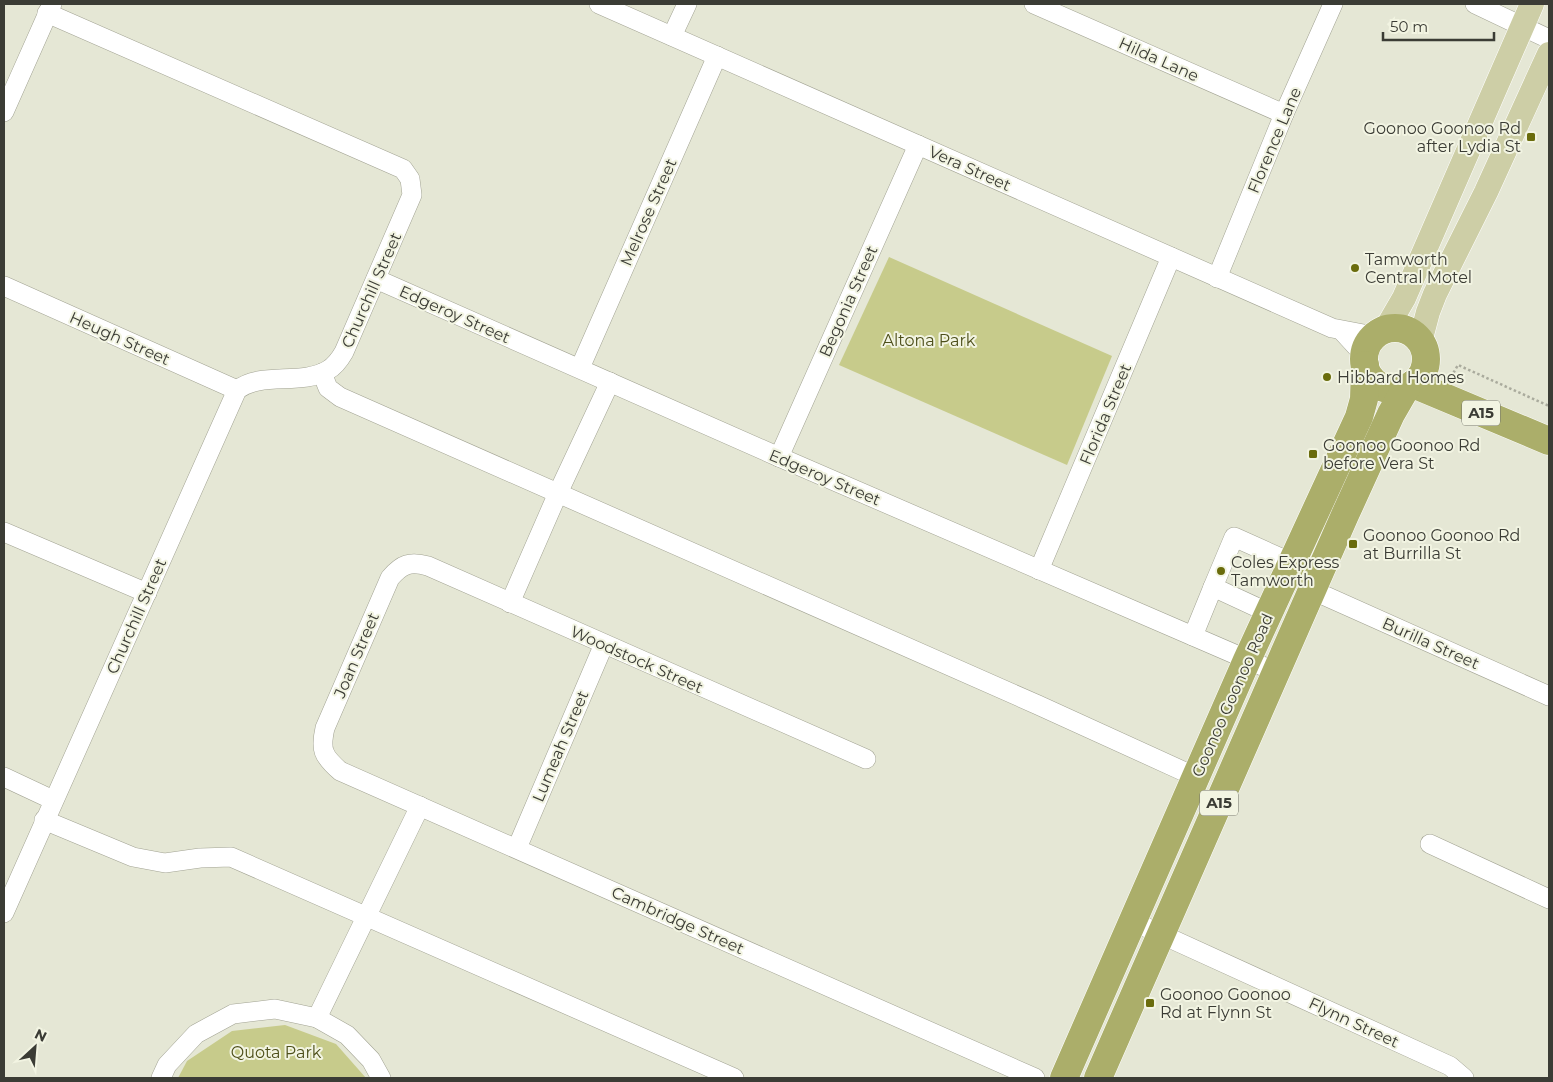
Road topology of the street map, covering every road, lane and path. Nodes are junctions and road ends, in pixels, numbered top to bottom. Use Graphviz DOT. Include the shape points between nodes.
graph roads {
  1 [pos="599,4"];
  2 [pos="687,4"];
  3 [pos="1034,4"];
  4 [pos="1334,4"];
  5 [pos="1475,4"];
  6 [pos="1532,4"];
  7 [pos="49,8"];
  8 [pos="1522,26"];
  9 [pos="672,36"];
  10 [pos="1549,39"];
  11 [pos="1549,54"];
  12 [pos="717,56"];
  13 [pos="4,112"];
  14 [pos="1284,114"];
  15 [pos="918,145"];
  16 [pos="1171,258"];
  17 [pos="1217,278"];
  18 [pos="376,279"];
  19 [pos="4,286"];
  20 [pos="1372,346"];
  21 [pos="1423,350"];
  22 [pos="580,368"];
  23 [pos="322,373"];
  24 [pos="610,382"];
  25 [pos="1448,382"];
  26 [pos="1410,386"];
  27 [pos="237,390"];
  28 [pos="1549,406"];
  29 [pos="1549,426"];
  30 [pos="1549,441"];
  31 [pos="779,457"];
  32 [pos="558,493"];
  33 [pos="4,532"];
  34 [pos="407,564"];
  35 [pos="1292,564"];
  36 [pos="1038,570"];
  37 [pos="1213,587"];
  38 [pos="1312,590"];
  39 [pos="147,593"];
  40 [pos="510,602"];
  41 [pos="1269,613"];
  42 [pos="1193,636"];
  43 [pos="604,644"];
  44 [pos="1247,660"];
  45 [pos="1276,672"];
  46 [pos="1549,696"];
  47 [pos="325,756"];
  48 [pos="866,759"];
  49 [pos="4,777"];
  50 [pos="1196,777"];
  51 [pos="53,800"];
  52 [pos="420,806"];
  53 [pos="44,820"];
  54 [pos="1430,844"];
  55 [pos="517,848"];
  56 [pos="1549,899"];
  57 [pos="4,913"];
  58 [pos="367,916"];
  59 [pos="1132,921"];
  60 [pos="1161,934"];
  61 [pos="317,1018"];
  62 [pos="161,1078"];
  63 [pos="381,1078"];
  64 [pos="734,1078"];
  65 [pos="1035,1078"];
  66 [pos="1064,1078"];
  67 [pos="1098,1078"];
  68 [pos="1464,1078"];
  1 -- 9 [label="street, Vera Street"];
  2 -- 9 [label="street"];
  3 -- 14 [label="street, Hilda Lane"];
  4 -- 14 [label="street, Florence Lane"];
  5 -- 8 [label="street"];
  6 -- 8 [label="main road, Goonoo Goonoo Road"];
  7 -- 13 [label="street"];
  7 -- 18 [label="street, Churchill Street" via="403,169 410,179 412,196"];
  8 -- 10 [label="street"];
  8 -- 20 [label="main road, Goonoo Goonoo Road" via="1404,298"];
  9 -- 12 [label="street, Vera Street"];
  11 -- 21 [label="main road" via="1428,312"];
  12 -- 15 [label="street, Vera Street"];
  12 -- 22 [label="street, Melrose Street"];
  14 -- 17 [label="street, Florence Lane"];
  15 -- 16 [label="street, Vera Street"];
  15 -- 31 [label="street, Begonia Street"];
  16 -- 17 [label="street, Vera Street"];
  16 -- 36 [label="street, Florida Street"];
  17 -- 20 [label="street, Vera Street" via="1342,330"];
  18 -- 22 [label="street, Edgeroy Street"];
  18 -- 23 [label="street, Churchill Street" via="344,352 335,365"];
  19 -- 27 [label="street, Heugh Street"];
  20 -- 21 [label="highway, A15" via="1395,328 1414,334"];
  20 -- 26 [label="highway, A15" via="1369,375 1376,383 1396,390"];
  20 -- 35 [label="highway, Goonoo Goonoo Road / A15" via="1359,418"];
  21 -- 25 [label="highway, A15" via="1435,372"];
  21 -- 26 [label="highway, A15" via="1424,368"];
  22 -- 24 [label="street, Edgeroy Street"];
  23 -- 27 [label="street, Churchill Street" via="302,378 256,381"];
  23 -- 32 [label="street" via="328,388 340,397"];
  24 -- 31 [label="street, Edgeroy Street"];
  24 -- 32 [label="street"];
  25 -- 28 [label="path" via="1458,365"];
  25 -- 29 [label="highway, A15"];
  26 -- 30 [label="highway, A15"];
  26 -- 38 [label="highway, Goonoo Goonoo Road / A15" via="1380,438"];
  27 -- 39 [label="street, Churchill Street"];
  31 -- 36 [label="street, Edgeroy Street"];
  32 -- 40 [label="street"];
  32 -- 50 [label="street"];
  33 -- 39 [label="street"];
  34 -- 40 [label="street, Woodstock Street" via="428,566"];
  34 -- 47 [label="street, Joan Street" via="390,578 329,719 322,740"];
  35 -- 37 [label="street" via="1234,537"];
  35 -- 41 [label="highway, Goonoo Goonoo Road / A15"];
  36 -- 42 [label="street, Edgeroy Street"];
  37 -- 41 [label="street"];
  37 -- 42 [label="street"];
  38 -- 45 [label="highway, Goonoo Goonoo Road / A15"];
  38 -- 46 [label="street, Burilla Street"];
  39 -- 51 [label="street, Churchill Street"];
  40 -- 43 [label="street, Woodstock Street"];
  41 -- 44 [label="highway, Goonoo Goonoo Road / A15"];
  42 -- 44 [label="street, Edgeroy Street"];
  43 -- 48 [label="street, Woodstock Street"];
  43 -- 55 [label="street, Lumeah Street"];
  44 -- 45 [label="street, Edgeroy Street"];
  44 -- 50 [label="highway, Goonoo Goonoo Road / A15"];
  45 -- 60 [label="highway, Goonoo Goonoo Road / A15"];
  47 -- 52 [label="street, Cambridge Street" via="340,771"];
  49 -- 51 [label="street"];
  50 -- 59 [label="highway, Goonoo Goonoo Road / A15"];
  51 -- 53 [label="street, Churchill Street"];
  52 -- 55 [label="street, Cambridge Street"];
  52 -- 58 [label="street"];
  53 -- 57 [label="street, Churchill Street"];
  53 -- 58 [label="street" via="133,857 164,863 231,857"];
  54 -- 56 [label="street"];
  55 -- 65 [label="street, Cambridge Street"];
  58 -- 61 [label="street"];
  58 -- 64 [label="street"];
  59 -- 60 [label="street, Flynn Street"];
  59 -- 66 [label="highway, Goonoo Goonoo Road / A15"];
  60 -- 67 [label="highway, Goonoo Goonoo Road / A15"];
  60 -- 68 [label="street, Flynn Street" via="1450,1066"];
  61 -- 62 [label="street" via="275,1009 233,1014 196,1034 167,1065"];
  61 -- 63 [label="street" via="347,1035 371,1060"];
}
